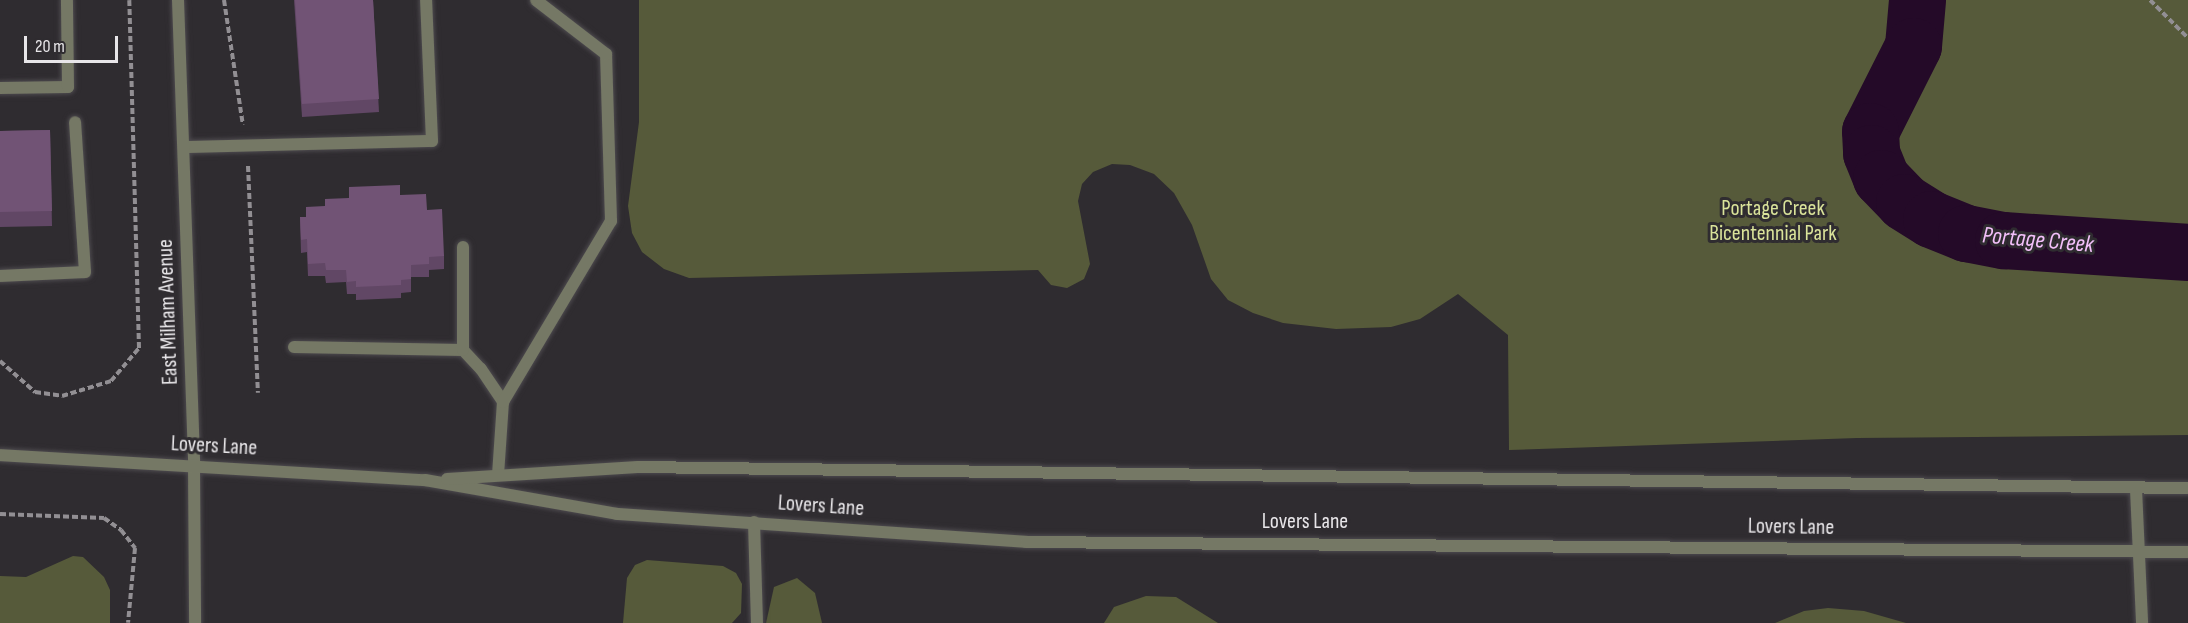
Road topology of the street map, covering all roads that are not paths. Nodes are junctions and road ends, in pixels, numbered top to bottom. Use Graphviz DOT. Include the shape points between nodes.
graph roads {
  1 [pos="67,0"];
  2 [pos="178,0"];
  3 [pos="426,0"];
  4 [pos="536,0"];
  5 [pos="0,88"];
  6 [pos="75,122"];
  7 [pos="184,147"];
  8 [pos="463,247"];
  9 [pos="0,276"];
  10 [pos="294,347"];
  11 [pos="463,350"];
  12 [pos="503,402"];
  13 [pos="0,455"];
  14 [pos="194,465"];
  15 [pos="498,476"];
  16 [pos="425,480"];
  17 [pos="2188,488"];
  18 [pos="2136,489"];
  19 [pos="754,522"];
  20 [pos="2139,552"];
  21 [pos="2188,552"];
  22 [pos="195,623"];
  23 [pos="757,623"];
  24 [pos="2142,623"];
  1 -- 5 [label="street" via="68,87"];
  2 -- 7 [label="street, East Milham Avenue"];
  3 -- 7 [label="street" via="432,141"];
  4 -- 12 [label="street" via="606,54 611,221"];
  6 -- 9 [label="street" via="86,272"];
  7 -- 14 [label="street, East Milham Avenue"];
  8 -- 11 [label="street"];
  10 -- 11 [label="street"];
  11 -- 12 [label="street"];
  12 -- 15 [label="street"];
  13 -- 14 [label="street, Lovers Lane"];
  14 -- 16 [label="street, Lovers Lane"];
  14 -- 22 [label="street, East Milham Avenue"];
  15 -- 16 [label="street, Lovers Lane"];
  15 -- 18 [label="street, Lovers Lane" via="638,467"];
  16 -- 19 [label="street, Lovers Lane" via="617,514"];
  17 -- 18 [label="street, Lovers Lane"];
  18 -- 20 [label="street"];
  19 -- 20 [label="street, Lovers Lane" via="1026,542"];
  19 -- 23 [label="street"];
  20 -- 21 [label="street, Lovers Lane"];
  20 -- 24 [label="street"];
}
